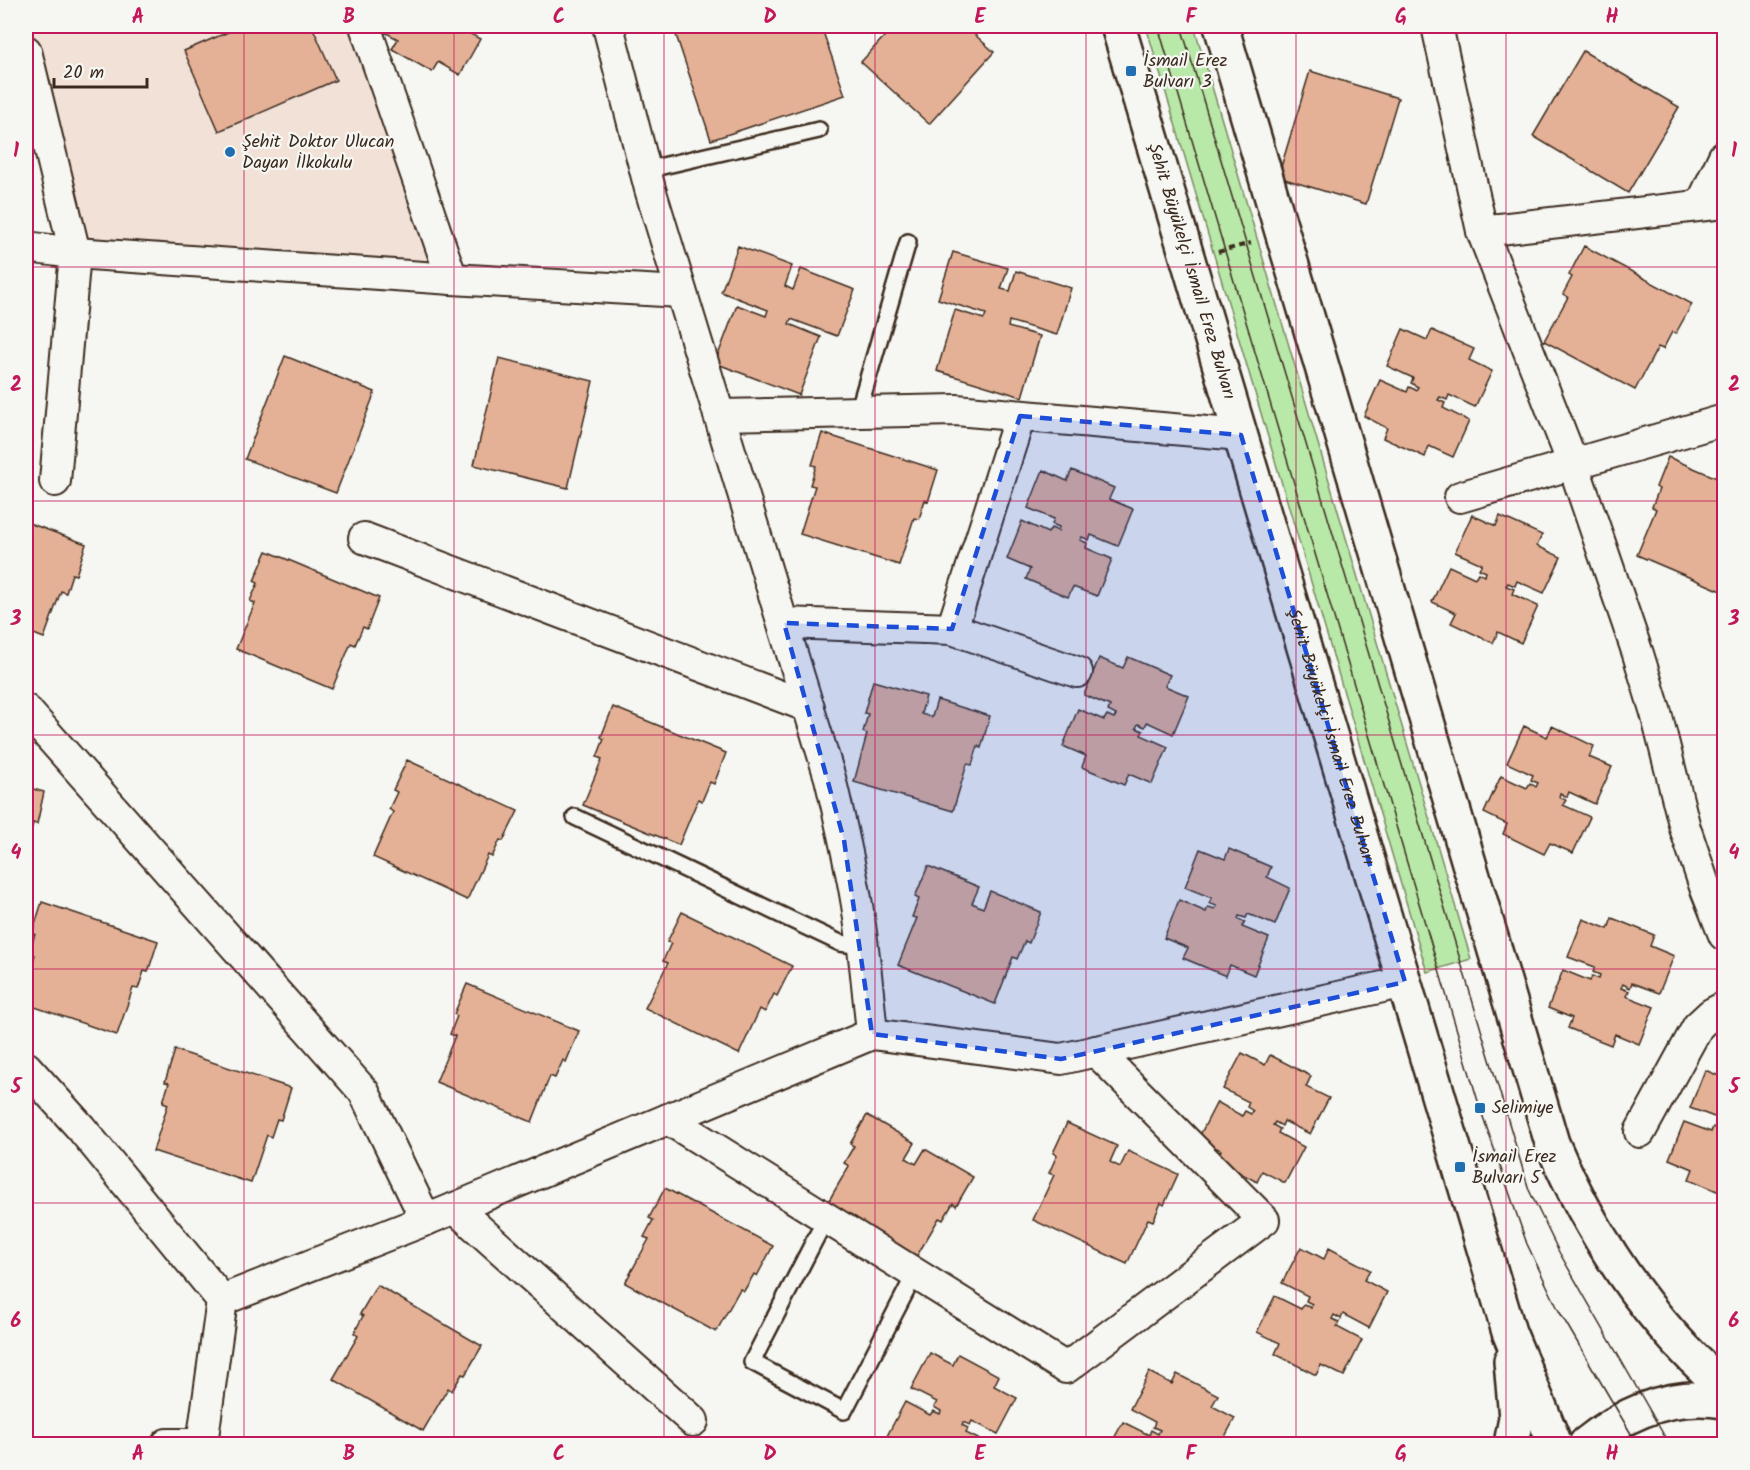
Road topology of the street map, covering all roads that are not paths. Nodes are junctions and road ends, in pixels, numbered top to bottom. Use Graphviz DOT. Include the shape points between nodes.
graph roads {
  1 [pos="365,26"];
  2 [pos="608,26"];
  3 [pos="1118,26"];
  4 [pos="1221,26"];
  5 [pos="1437,26"];
  6 [pos="26,51"];
  7 [pos="819,130"];
  8 [pos="1725,156"];
  9 [pos="645,170"];
  10 [pos="1713,204"];
  11 [pos="1482,231"];
  12 [pos="908,242"];
  13 [pos="26,247"];
  14 [pos="75,253"];
  15 [pos="452,279"];
  16 [pos="681,292"];
  17 [pos="858,412"];
  18 [pos="719,415"];
  19 [pos="1020,416"];
  20 [pos="1725,420"];
  21 [pos="1241,435"];
  22 [pos="1573,465"];
  23 [pos="55,481"];
  24 [pos="1460,497"];
  25 [pos="364,538"];
  26 [pos="784,623"];
  27 [pos="952,629"];
  28 [pos="1077,672"];
  29 [pos="809,707"];
  30 [pos="26,710"];
  31 [pos="575,818"];
  32 [pos="1725,935"];
  33 [pos="862,946"];
  34 [pos="1405,982"];
  35 [pos="1725,1006"];
  36 [pos="872,1034"];
  37 [pos="1096,1051"];
  38 [pos="26,1067"];
  39 [pos="668,1119"];
  40 [pos="1640,1132"];
  41 [pos="455,1208"];
  42 [pos="826,1218"];
  43 [pos="426,1220"];
  44 [pos="915,1274"];
  45 [pos="222,1300"];
  46 [pos="1509,1332"];
  47 [pos="1725,1387"];
  48 [pos="1725,1401"];
  49 [pos="693,1421"];
  50 [pos="167,1444"];
  51 [pos="202,1444"];
  52 [pos="1511,1444"];
  53 [pos="1555,1444"];
  54 [pos="1586,1444"];
  1 -- 15 [label="street"];
  2 -- 9 [label="street"];
  3 -- 21 [label="main road, Şehit Büyükelçi İsmail Erez Bulvarı"];
  4 -- 47 [label="main road" via="1552,1143 1608,1253 1671,1335"];
  5 -- 11 [label="street"];
  6 -- 14 [label="street"];
  7 -- 9 [label="lane"];
  8 -- 10 [label="street"];
  9 -- 16 [label="street"];
  10 -- 11 [label="street"];
  11 -- 22 [label="street"];
  12 -- 17 [label="lane"];
  13 -- 14 [label="street"];
  14 -- 15 [label="street"];
  14 -- 23 [label="street"];
  15 -- 16 [label="street"];
  16 -- 18 [label="street"];
  17 -- 18 [label="street"];
  17 -- 19 [label="street" via="956,410"];
  18 -- 26 [label="street"];
  19 -- 21 [label="street"];
  19 -- 27 [label="street"];
  20 -- 22 [label="street"];
  21 -- 34 [label="main road, Şehit Büyükelçi İsmail Erez Bulvarı"];
  22 -- 24 [label="street"];
  22 -- 32 [label="street" via="1638,654 1685,828"];
  25 -- 29 [label="street"];
  26 -- 27 [label="street"];
  26 -- 29 [label="street"];
  27 -- 28 [label="street"];
  29 -- 33 [label="street" via="844,840"];
  30 -- 43 [label="street" via="364,1092"];
  31 -- 33 [label="lane" via="840,943"];
  33 -- 36 [label="street"];
  34 -- 37 [label="street"];
  34 -- 46 [label="main road, Şehit Büyükelçi İsmail Erez Bulvarı"];
  35 -- 40 [label="street" via="1698,1026"];
  36 -- 37 [label="street" via="1061,1059"];
  36 -- 39 [label="street"];
  37 -- 44 [label="street" via="1264,1220 1066,1368"];
  38 -- 45 [label="street"];
  39 -- 41 [label="street"];
  39 -- 42 [label="street"];
  41 -- 43 [label="street"];
  41 -- 49 [label="street"];
  42 -- 44 [label="street"];
  42 -- 44 [label="lane" via="752,1362 844,1411"];
  43 -- 45 [label="street"];
  45 -- 51 [label="street"];
  46 -- 52 [label="main road" via="1516,1418"];
  46 -- 53 [label="main road, Şehit Büyükelçi İsmail Erez Bulvarı"];
  48 -- 54 [label="main road" via="1659,1404 1621,1419"];
  50 -- 51 [label="street"];
}
